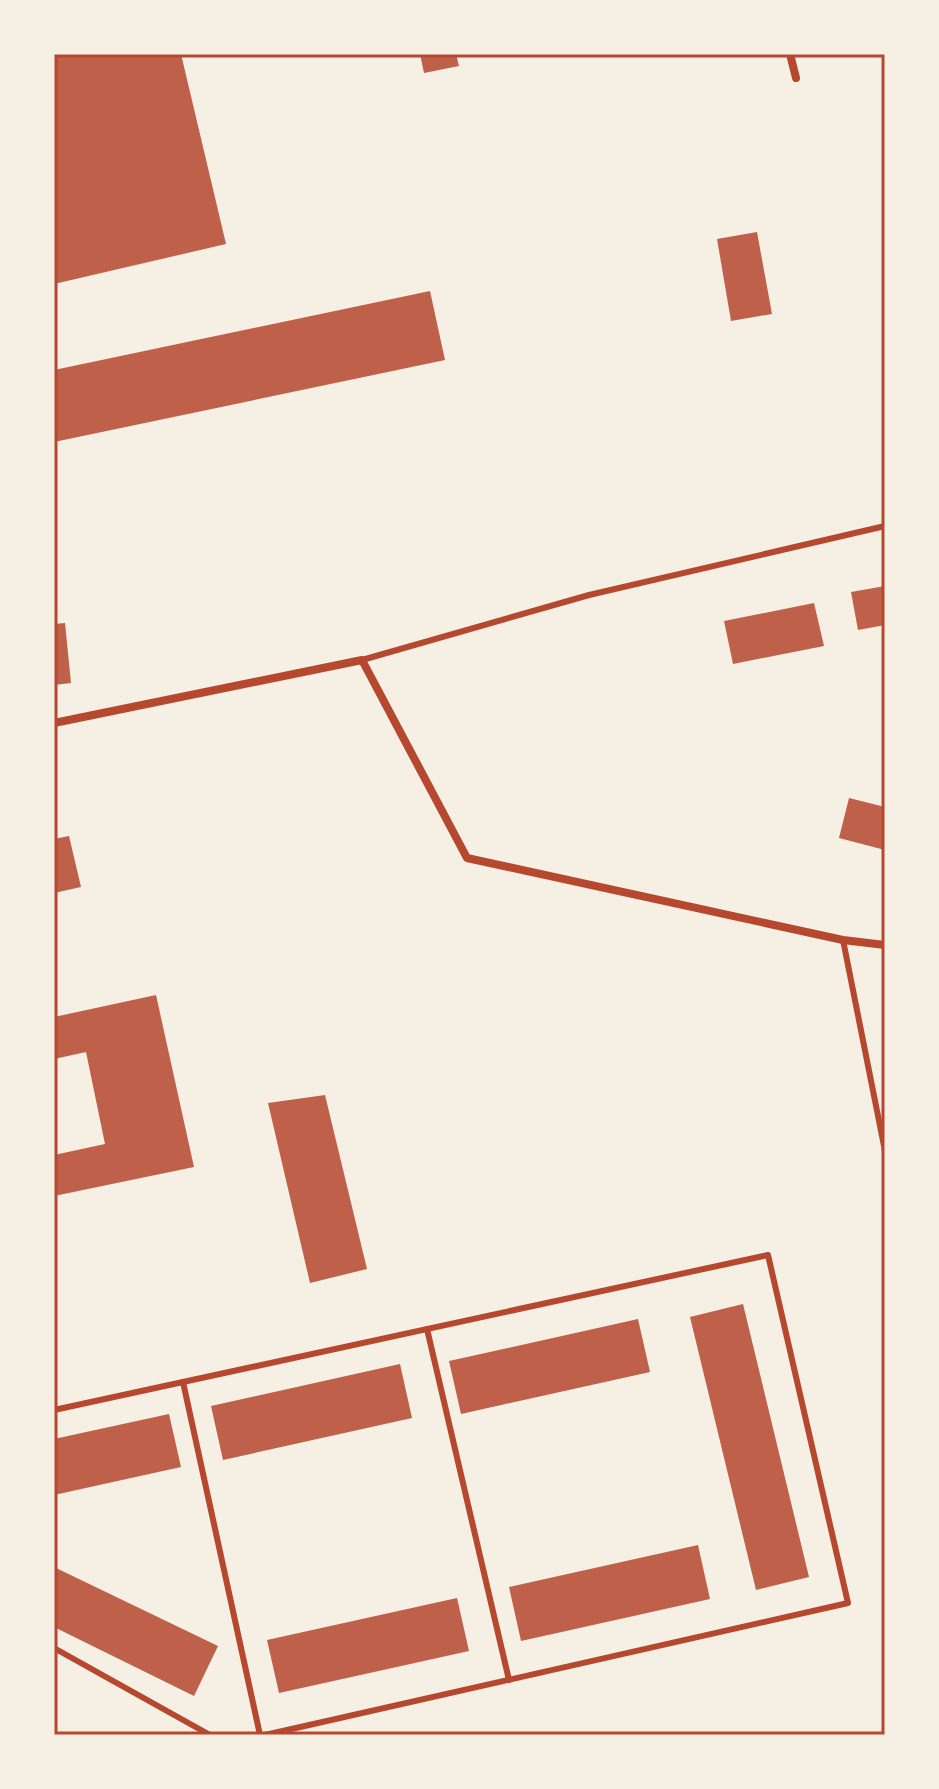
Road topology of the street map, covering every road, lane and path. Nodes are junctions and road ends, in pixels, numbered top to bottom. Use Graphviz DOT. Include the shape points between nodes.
graph roads {
  1 [pos="790,54"];
  2 [pos="796,78"];
  3 [pos="885,526"];
  4 [pos="362,660"];
  5 [pos="54,723"];
  6 [pos="843,940"];
  7 [pos="885,945"];
  8 [pos="885,1151"];
  9 [pos="427,1329"];
  10 [pos="183,1382"];
  11 [pos="54,1410"];
  12 [pos="54,1648"];
  13 [pos="509,1680"];
  14 [pos="210,1735"];
  15 [pos="263,1735"];
  1 -- 2 [label="street"];
  3 -- 4 [label="lane" via="589,595"];
  4 -- 5 [label="street"];
  4 -- 6 [label="street" via="467,858"];
  6 -- 7 [label="street"];
  6 -- 8 [label="lane"];
  9 -- 10 [label="lane"];
  9 -- 13 [label="lane"];
  9 -- 13 [label="lane" via="768,1255 848,1603"];
  10 -- 11 [label="lane"];
  10 -- 15 [label="lane"];
  12 -- 14 [label="lane"];
  13 -- 15 [label="lane"];
}
